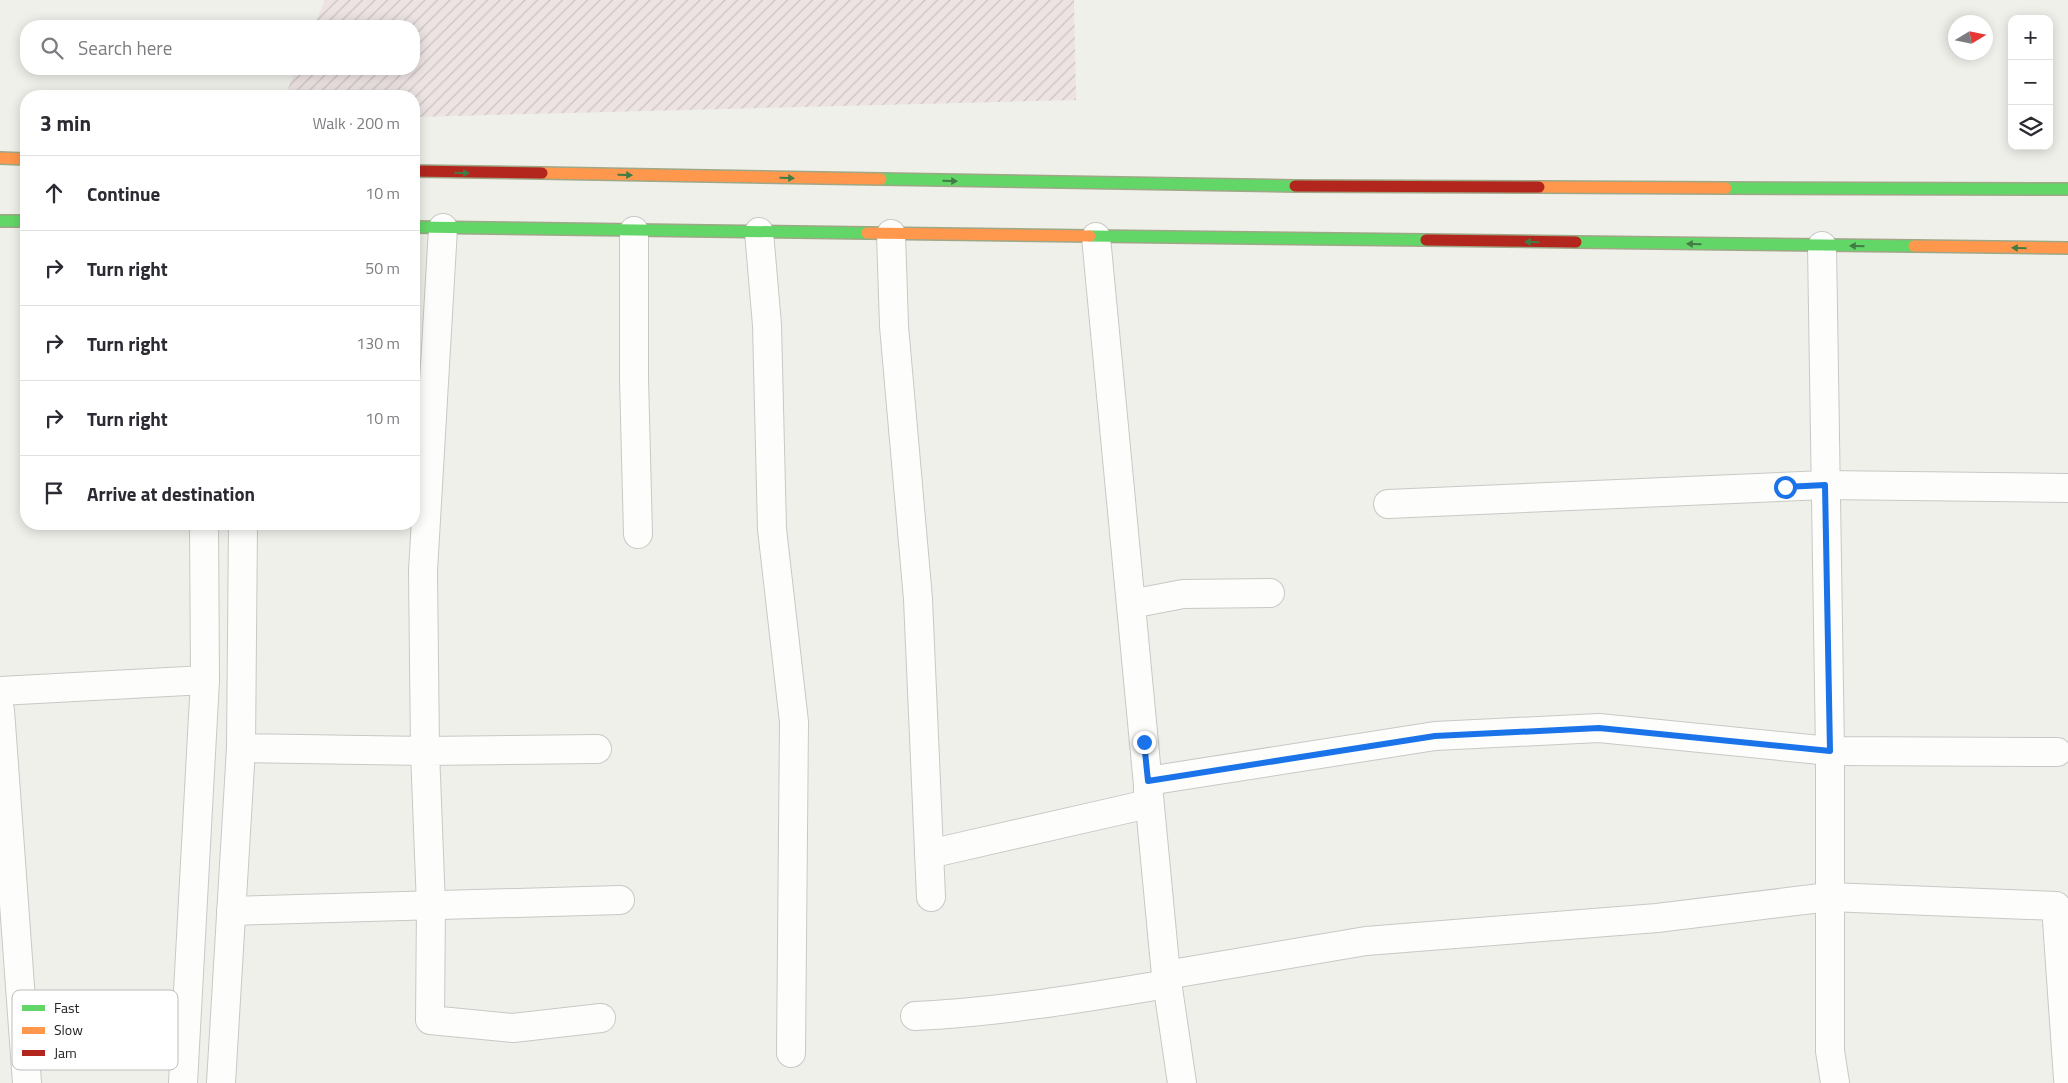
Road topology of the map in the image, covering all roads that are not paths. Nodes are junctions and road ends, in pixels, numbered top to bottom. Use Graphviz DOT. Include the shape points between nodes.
graph roads {
  1 [pos="0,158"];
  2 [pos="20,159"];
  3 [pos="420,172"];
  4 [pos="2068,189"];
  5 [pos="0,221"];
  6 [pos="20,221"];
  7 [pos="420,227"];
  8 [pos="443,228"];
  9 [pos="634,231"];
  10 [pos="760,232"];
  11 [pos="891,234"];
  12 [pos="1096,237"];
  13 [pos="1822,246"];
  14 [pos="2068,248"];
  15 [pos="1825,485"];
  16 [pos="2068,488"];
  17 [pos="1388,504"];
  18 [pos="204,530"];
  19 [pos="243,530"];
  20 [pos="638,534"];
  21 [pos="1270,592"];
  22 [pos="1131,604"];
  23 [pos="205,680"];
  24 [pos="0,691"];
  25 [pos="0,710"];
  26 [pos="2061,740"];
  27 [pos="241,748"];
  28 [pos="597,750"];
  29 [pos="425,751"];
  30 [pos="1830,751"];
  31 [pos="1148,781"];
  32 [pos="929,854"];
  33 [pos="931,897"];
  34 [pos="1829,897"];
  35 [pos="620,900"];
  36 [pos="431,906"];
  37 [pos="2062,906"];
  38 [pos="232,911"];
  39 [pos="1167,979"];
  40 [pos="20,990"];
  41 [pos="915,1016"];
  42 [pos="602,1018"];
  43 [pos="791,1053"];
  44 [pos="26,1070"];
  45 [pos="2068,1079"];
  46 [pos="27,1083"];
  47 [pos="183,1083"];
  48 [pos="221,1083"];
  49 [pos="1182,1083"];
  50 [pos="1834,1083"];
  1 -- 2 [label="main road"];
  3 -- 4 [label="main road, one-way" via="1307,186"];
  5 -- 6 [label="main road"];
  7 -- 8 [label="main road"];
  8 -- 9 [label="main road"];
  8 -- 29 [label="street" via="423,571"];
  9 -- 10 [label="main road"];
  9 -- 20 [label="street"];
  10 -- 11 [label="main road"];
  10 -- 43 [label="street" via="767,325 772,529 794,722"];
  11 -- 12 [label="main road"];
  11 -- 32 [label="street" via="894,326 918,599"];
  13 -- 12 [label="main road, one-way"];
  12 -- 22 [label="street"];
  14 -- 13 [label="main road, one-way"];
  13 -- 15 [label="street"];
  15 -- 16 [label="street"];
  15 -- 17 [label="street"];
  15 -- 30 [label="street"];
  18 -- 23 [label="street"];
  19 -- 27 [label="street"];
  21 -- 22 [label="street" via="1184,594"];
  22 -- 31 [label="street"];
  23 -- 24 [label="street"];
  23 -- 47 [label="street"];
  25 -- 40 [label="street"];
  26 -- 30 [label="street"];
  27 -- 29 [label="street"];
  27 -- 38 [label="street"];
  28 -- 29 [label="street"];
  29 -- 36 [label="street"];
  30 -- 31 [label="street" via="1599,728 1435,736"];
  30 -- 34 [label="street"];
  31 -- 32 [label="street" via="1148,804"];
  31 -- 39 [label="street"];
  32 -- 33 [label="street"];
  34 -- 37 [label="street"];
  34 -- 39 [label="street" via="1657,918 1366,941"];
  34 -- 50 [label="street" via="1830,1051"];
  35 -- 36 [label="street"];
  36 -- 38 [label="street"];
  36 -- 42 [label="street" via="430,1020 513,1028"];
  37 -- 45 [label="street"];
  38 -- 48 [label="street"];
  39 -- 41 [label="street" via="1086,998 969,1014"];
  39 -- 49 [label="street"];
  44 -- 46 [label="street"];
}
